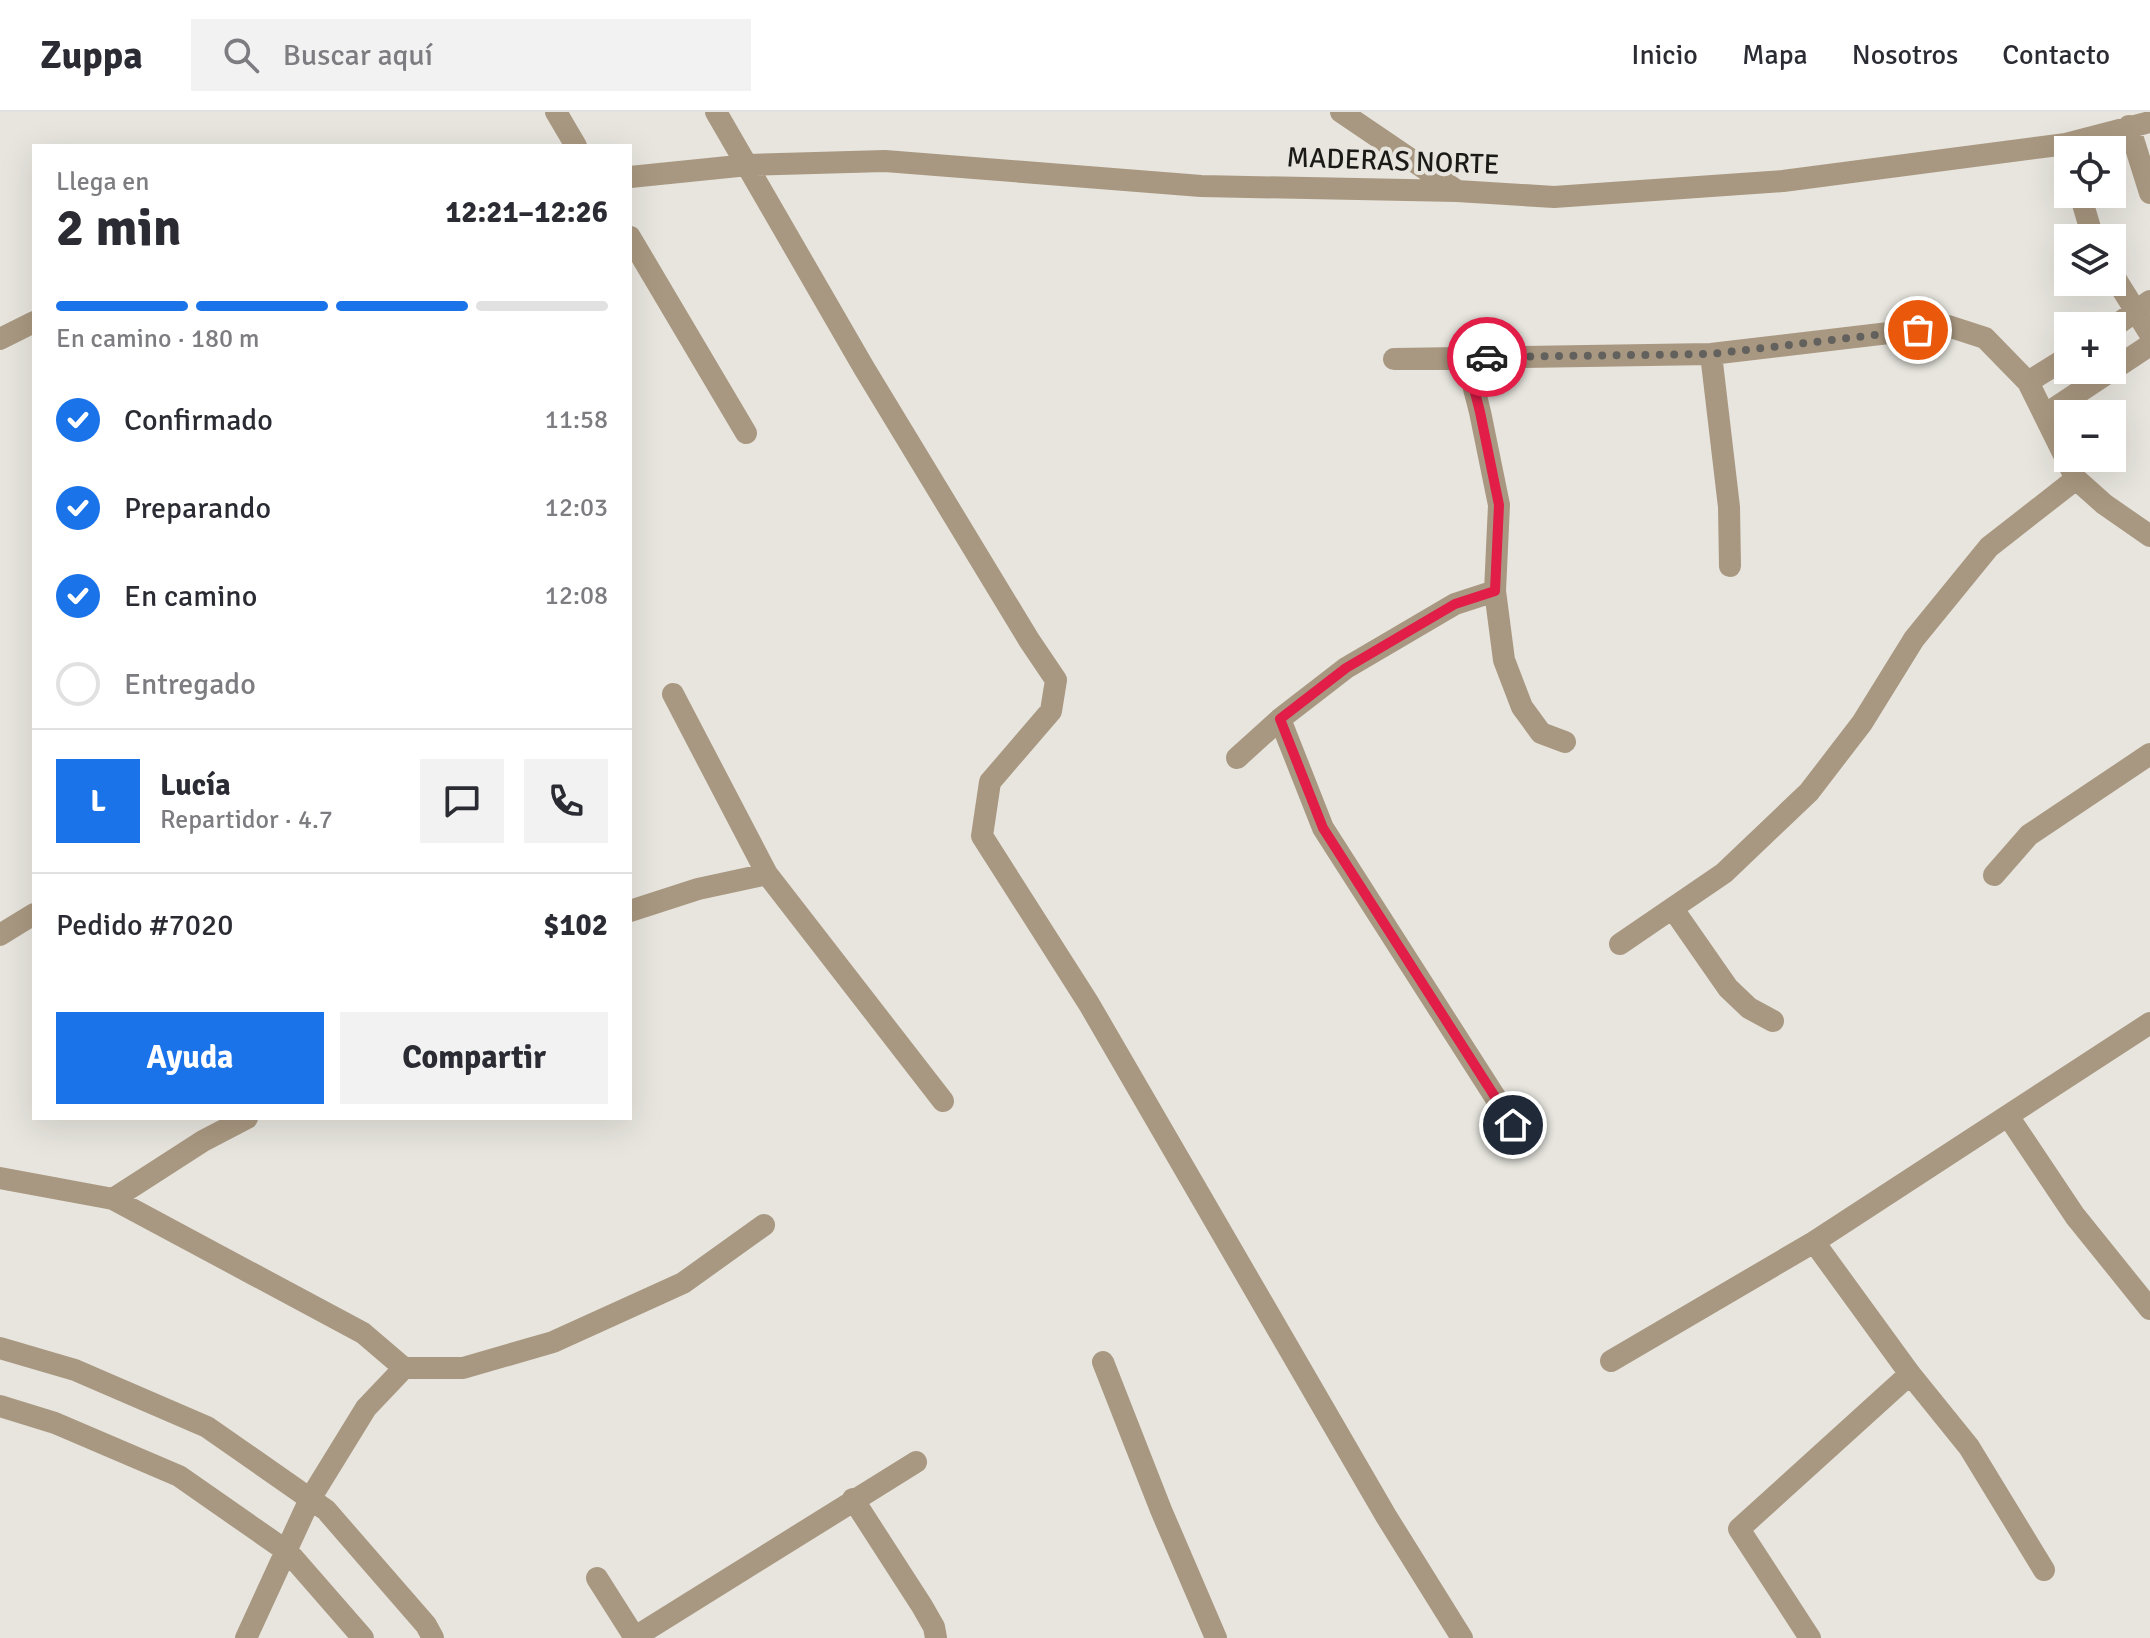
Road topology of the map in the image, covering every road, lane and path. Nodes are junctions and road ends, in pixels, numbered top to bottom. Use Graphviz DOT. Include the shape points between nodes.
graph roads {
  1 [pos="556,112"];
  2 [pos="716,112"];
  3 [pos="1341,112"];
  4 [pos="2140,124"];
  5 [pos="2104,136"];
  6 [pos="575,144"];
  7 [pos="2054,149"];
  8 [pos="748,165"];
  9 [pos="632,177"];
  10 [pos="1457,191"];
  11 [pos="2150,193"];
  12 [pos="632,240"];
  13 [pos="2126,288"];
  14 [pos="2143,306"];
  15 [pos="2126,318"];
  16 [pos="32,323"];
  17 [pos="2150,334"];
  18 [pos="0,339"];
  19 [pos="2150,345"];
  20 [pos="1711,354"];
  21 [pos="1466,357"];
  22 [pos="1394,359"];
  23 [pos="2054,366"];
  24 [pos="2028,382"];
  25 [pos="2046,414"];
  26 [pos="746,433"];
  27 [pos="2076,479"];
  28 [pos="2150,536"];
  29 [pos="1730,566"];
  30 [pos="1495,591"];
  31 [pos="673,694"];
  32 [pos="1280,719"];
  33 [pos="1565,742"];
  34 [pos="2150,754"];
  35 [pos="1237,758"];
  36 [pos="767,874"];
  37 [pos="1994,875"];
  38 [pos="1673,909"];
  39 [pos="632,910"];
  40 [pos="32,915"];
  41 [pos="0,935"];
  42 [pos="1620,944"];
  43 [pos="1773,1021"];
  44 [pos="2150,1023"];
  45 [pos="943,1101"];
  46 [pos="2008,1116"];
  47 [pos="243,1120"];
  48 [pos="1513,1125"];
  49 [pos="0,1178"];
  50 [pos="113,1199"];
  51 [pos="764,1225"];
  52 [pos="1814,1242"];
  53 [pos="2150,1309"];
  54 [pos="0,1348"];
  55 [pos="1611,1361"];
  56 [pos="1103,1362"];
  57 [pos="404,1368"];
  58 [pos="1910,1374"];
  59 [pos="0,1406"];
  60 [pos="916,1462"];
  61 [pos="310,1499"];
  62 [pos="853,1499"];
  63 [pos="288,1552"];
  64 [pos="2044,1570"];
  65 [pos="597,1578"];
  66 [pos="246,1638"];
  67 [pos="363,1638"];
  68 [pos="433,1638"];
  69 [pos="635,1638"];
  70 [pos="936,1638"];
  71 [pos="1217,1638"];
  72 [pos="1462,1638"];
  73 [pos="1810,1638"];
  1 -- 6 [label="street"];
  2 -- 8 [label="street"];
  3 -- 10 [label="street"];
  4 -- 5 [label="street, MADERAS NORTE"];
  4 -- 11 [label="street"];
  7 -- 10 [label="street, MADERAS NORTE" via="1768,182 1554,197"];
  8 -- 9 [label="street, MADERAS NORTE"];
  8 -- 10 [label="street, MADERAS NORTE" via="885,161 1201,186"];
  8 -- 72 [label="street" via="864,368 1056,680 1051,711 990,782 982,836 1089,1004"];
  12 -- 26 [label="street"];
  13 -- 14 [label="street"];
  14 -- 15 [label="street"];
  14 -- 17 [label="street"];
  16 -- 18 [label="street"];
  19 -- 25 [label="street"];
  20 -- 21 [label="street"];
  20 -- 24 [label="street" via="1948,326 1985,338"];
  20 -- 29 [label="street" via="1729,507"];
  21 -- 22 [label="street"];
  21 -- 30 [label="street" via="1499,505"];
  23 -- 24 [label="street"];
  24 -- 25 [label="street"];
  25 -- 27 [label="street"];
  27 -- 28 [label="street"];
  27 -- 38 [label="street" via="1989,547 1914,639 1862,723 1809,792 1724,873"];
  30 -- 32 [label="street" via="1455,604 1346,668"];
  30 -- 33 [label="street" via="1504,660 1522,707 1541,733"];
  31 -- 36 [label="street"];
  32 -- 35 [label="street"];
  32 -- 48 [label="street" via="1323,828"];
  34 -- 37 [label="street" via="2029,835"];
  36 -- 39 [label="street"];
  36 -- 45 [label="street"];
  38 -- 42 [label="street"];
  38 -- 43 [label="street" via="1728,988"];
  40 -- 41 [label="street"];
  44 -- 46 [label="street"];
  46 -- 52 [label="street"];
  46 -- 53 [label="street" via="2075,1216"];
  47 -- 50 [label="street"];
  49 -- 50 [label="street"];
  50 -- 57 [label="street" via="363,1333"];
  51 -- 57 [label="street" via="683,1283 553,1342 463,1368"];
  52 -- 55 [label="street"];
  52 -- 58 [label="street"];
  54 -- 61 [label="street" via="75,1370 207,1427"];
  56 -- 71 [label="street"];
  57 -- 61 [label="street" via="366,1408"];
  58 -- 64 [label="street" via="1969,1447"];
  58 -- 73 [label="street" via="1739,1529"];
  59 -- 63 [label="street" via="55,1423 179,1476"];
  60 -- 62 [label="street"];
  61 -- 63 [label="street"];
  61 -- 68 [label="street" via="326,1510"];
  62 -- 69 [label="street"];
  62 -- 70 [label="street" via="922,1606"];
  63 -- 66 [label="street"];
  63 -- 67 [label="street"];
  65 -- 69 [label="street"];
}
